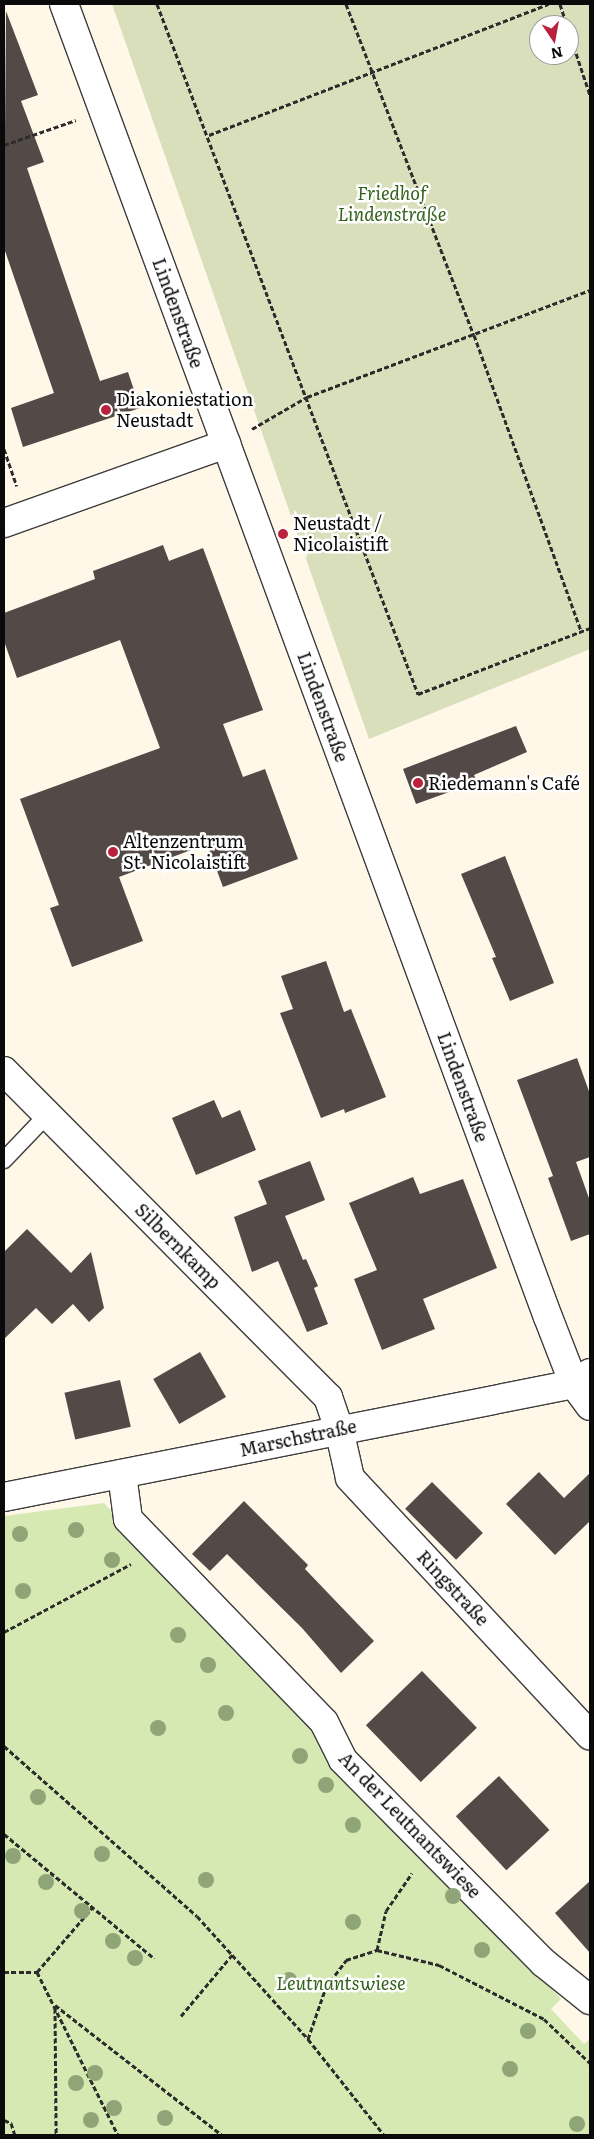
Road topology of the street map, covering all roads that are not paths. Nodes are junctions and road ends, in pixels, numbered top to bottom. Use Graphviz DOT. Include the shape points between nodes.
graph roads {
  1 [pos="64,4"];
  2 [pos="226,444"];
  3 [pos="16,519"];
  4 [pos="4,1071"];
  5 [pos="48,1114"];
  6 [pos="4,1160"];
  7 [pos="582,1378"];
  8 [pos="590,1406"];
  9 [pos="340,1429"];
  10 [pos="122,1474"];
  11 [pos="4,1497"];
  12 [pos="590,1735"];
  13 [pos="590,2000"];
  1 -- 2 [label="street, Lindenstraße"];
  2 -- 3 [label="street"];
  2 -- 7 [label="street, Lindenstraße"];
  4 -- 5 [label="street, Silbernkamp"];
  5 -- 6 [label="lane"];
  5 -- 9 [label="street, Silbernkamp" via="328,1397"];
  7 -- 8 [label="street, Lindenstraße"];
  7 -- 9 [label="street, Marschstraße"];
  9 -- 10 [label="street, Marschstraße"];
  9 -- 12 [label="street, Ringstraße" via="350,1478"];
  10 -- 11 [label="street, Marschstraße"];
  10 -- 13 [label="street, An der Leutnantswiese" via="128,1519 324,1722 343,1760 544,1962"];
}
